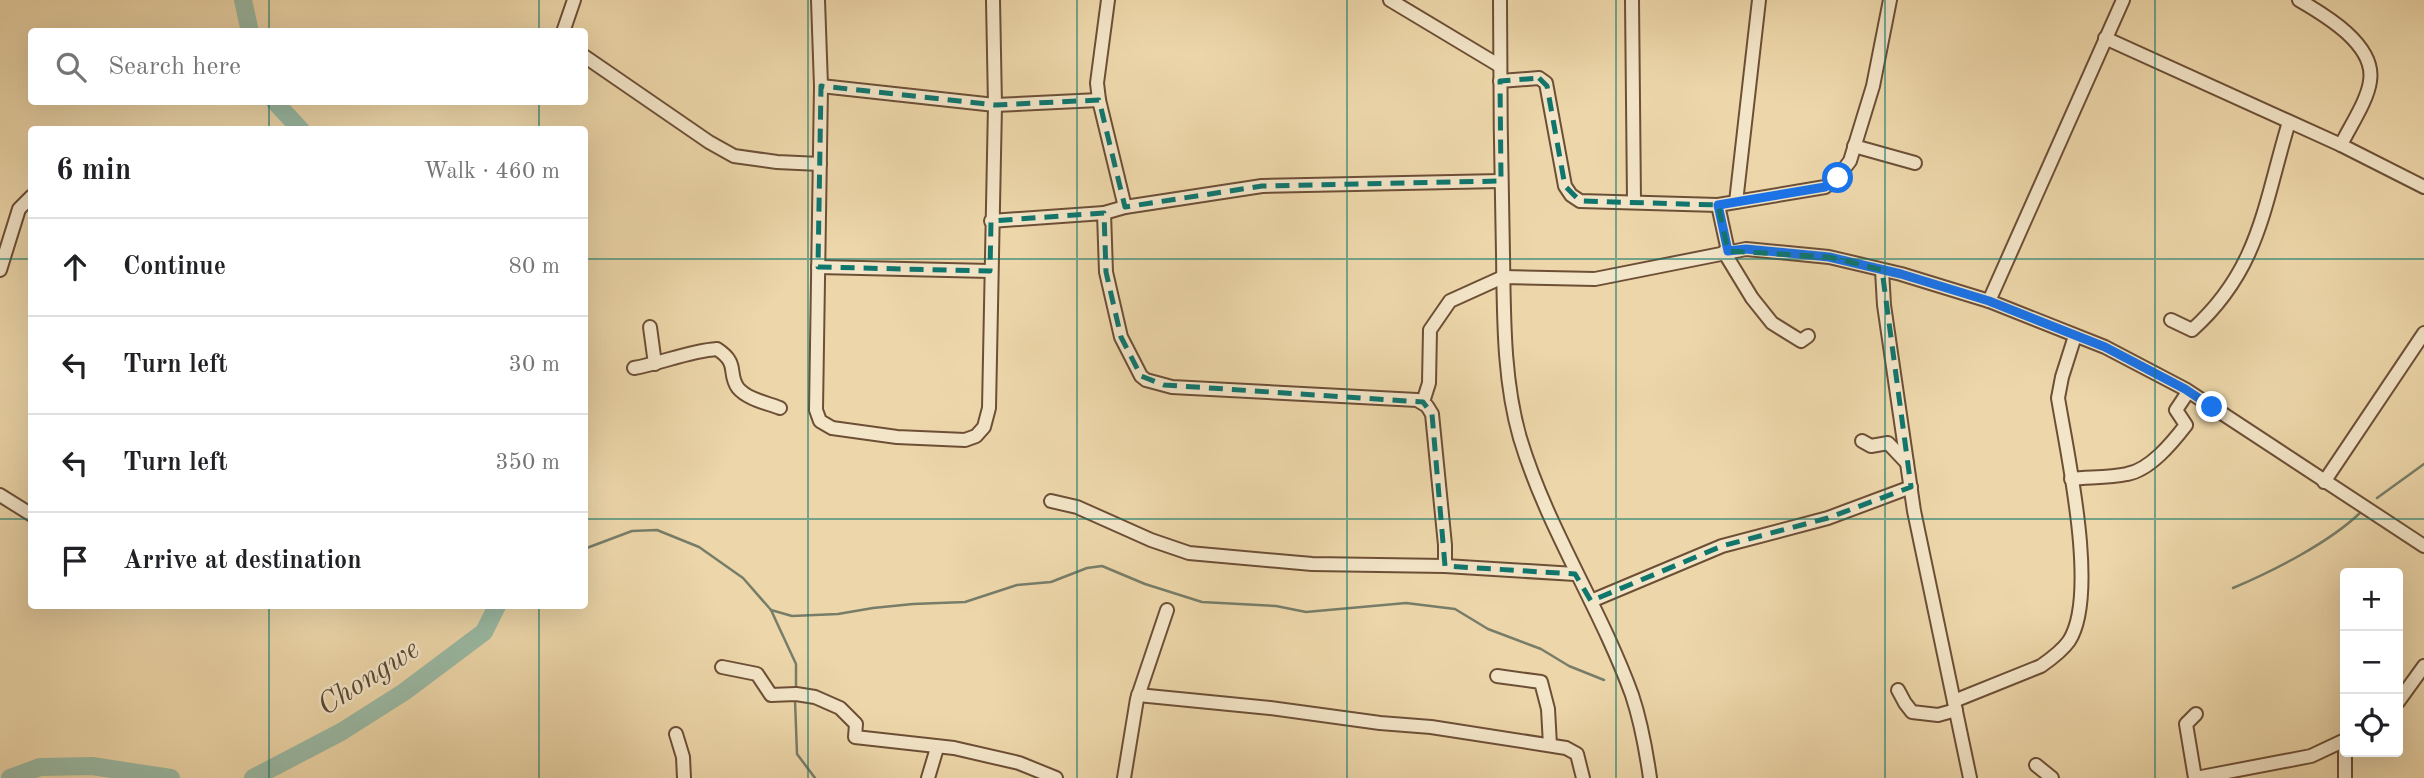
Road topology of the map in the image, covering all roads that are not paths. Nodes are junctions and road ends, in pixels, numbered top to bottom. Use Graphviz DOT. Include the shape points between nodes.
graph roads {
  1 [pos="574,0"];
  2 [pos="818,0"];
  3 [pos="993,0"];
  4 [pos="1108,0"];
  5 [pos="1390,0"];
  6 [pos="1500,0"];
  7 [pos="1632,0"];
  8 [pos="1759,0"];
  9 [pos="1890,0"];
  10 [pos="2123,0"];
  11 [pos="2299,0"];
  12 [pos="565,28"];
  13 [pos="2105,37"];
  14 [pos="588,59"];
  15 [pos="1500,66"];
  16 [pos="1500,81"];
  17 [pos="821,86"];
  18 [pos="1098,100"];
  19 [pos="995,105"];
  20 [pos="2289,122"];
  21 [pos="2341,145"];
  22 [pos="1854,146"];
  23 [pos="1914,163"];
  24 [pos="820,164"];
  25 [pos="1501,181"];
  26 [pos="2424,187"];
  27 [pos="28,198"];
  28 [pos="1633,201"];
  29 [pos="1736,202"];
  30 [pos="1718,205"];
  31 [pos="1125,207"];
  32 [pos="1104,213"];
  33 [pos="991,221"];
  34 [pos="1726,251"];
  35 [pos="818,267"];
  36 [pos="0,270"];
  37 [pos="1882,270"];
  38 [pos="990,271"];
  39 [pos="1503,277"];
  40 [pos="1989,301"];
  41 [pos="2171,320"];
  42 [pos="650,327"];
  43 [pos="2424,333"];
  44 [pos="1808,336"];
  45 [pos="2075,336"];
  46 [pos="655,364"];
  47 [pos="634,368"];
  48 [pos="2188,391"];
  49 [pos="1423,402"];
  50 [pos="780,408"];
  51 [pos="1862,441"];
  52 [pos="1907,463"];
  53 [pos="2071,479"];
  54 [pos="2324,482"];
  55 [pos="1911,487"];
  56 [pos="0,495"];
  57 [pos="1051,501"];
  58 [pos="28,512"];
  59 [pos="2424,546"];
  60 [pos="1445,566"];
  61 [pos="1576,574"];
  62 [pos="1591,601"];
  63 [pos="1167,610"];
  64 [pos="2424,666"];
  65 [pos="722,667"];
  66 [pos="1497,676"];
  67 [pos="1898,690"];
  68 [pos="1138,695"];
  69 [pos="2403,695"];
  70 [pos="1955,706"];
  71 [pos="2196,714"];
  72 [pos="676,734"];
  73 [pos="2340,743"];
  74 [pos="1550,745"];
  75 [pos="937,748"];
  76 [pos="2345,757"];
  77 [pos="2036,765"];
  78 [pos="1040,776"];
  79 [pos="684,778"];
  80 [pos="928,778"];
  81 [pos="1056,778"];
  82 [pos="1124,778"];
  83 [pos="1583,778"];
  84 [pos="1650,778"];
  85 [pos="1970,778"];
  86 [pos="2052,778"];
  87 [pos="2196,778"];
  88 [pos="2345,778"];
  1 -- 12 [label="street"];
  2 -- 17 [label="street"];
  3 -- 19 [label="street"];
  4 -- 18 [label="street"];
  5 -- 15 [label="street"];
  6 -- 15 [label="street"];
  7 -- 28 [label="street"];
  8 -- 29 [label="street"];
  9 -- 22 [label="street" via="1873,86"];
  10 -- 13 [label="street"];
  11 -- 21 [label="street" via="2354,38 2370,72 2367,91"];
  13 -- 20 [label="street"];
  13 -- 40 [label="street"];
  14 -- 24 [label="street" via="734,156"];
  15 -- 16 [label="street"];
  16 -- 25 [label="street"];
  16 -- 28 [label="street" via="1539,78 1546,83 1563,177 1571,195 1580,201"];
  17 -- 19 [label="street"];
  17 -- 24 [label="street"];
  18 -- 19 [label="street"];
  18 -- 31 [label="street"];
  19 -- 33 [label="street"];
  20 -- 21 [label="street"];
  20 -- 41 [label="street" via="2266,211 2229,290 2192,330"];
  21 -- 26 [label="street"];
  22 -- 23 [label="street"];
  22 -- 29 [label="street" via="1850,161 1825,187"];
  24 -- 35 [label="street"];
  25 -- 31 [label="street" via="1262,186"];
  25 -- 39 [label="street"];
  27 -- 36 [label="street" via="15,219"];
  28 -- 30 [label="street"];
  29 -- 30 [label="street"];
  30 -- 34 [label="street"];
  31 -- 32 [label="street"];
  32 -- 33 [label="street"];
  32 -- 49 [label="street" via="1106,272 1121,337 1146,380 1171,387"];
  33 -- 38 [label="street"];
  34 -- 37 [label="street" via="1829,257"];
  34 -- 39 [label="street" via="1595,279"];
  34 -- 44 [label="street" via="1772,323 1801,341"];
  35 -- 38 [label="street"];
  35 -- 38 [label="street" via="815,398 820,421 865,434 965,440 984,427 989,408"];
  37 -- 40 [label="street"];
  37 -- 52 [label="street"];
  39 -- 49 [label="street" via="1450,301 1430,330 1429,383"];
  39 -- 61 [label="street" via="1508,383 1520,438"];
  40 -- 45 [label="street"];
  42 -- 46 [label="street"];
  43 -- 54 [label="street"];
  45 -- 48 [label="street"];
  45 -- 53 [label="street" via="2058,392"];
  46 -- 47 [label="street"];
  46 -- 50 [label="street" via="717,349 731,360 736,385 743,393"];
  48 -- 53 [label="street" via="2176,410 2186,425 2154,460 2129,474"];
  48 -- 54 [label="street"];
  49 -- 60 [label="street" via="1432,414"];
  51 -- 52 [label="street" via="1871,446 1888,443"];
  52 -- 55 [label="street"];
  53 -- 70 [label="street" via="2080,532 2081,601 2069,640 2041,666"];
  54 -- 59 [label="street"];
  55 -- 62 [label="street" via="1828,518 1722,546"];
  55 -- 70 [label="street"];
  56 -- 58 [label="street"];
  57 -- 60 [label="street" via="1077,507 1189,553 1312,564"];
  60 -- 61 [label="street"];
  61 -- 62 [label="street"];
  62 -- 84 [label="street" via="1632,696"];
  63 -- 68 [label="street"];
  64 -- 69 [label="street"];
  65 -- 75 [label="street" via="757,674 771,695 810,696 840,708 856,724 855,737"];
  66 -- 74 [label="street" via="1541,682"];
  67 -- 70 [label="street" via="1912,712 1938,715"];
  68 -- 74 [label="street" via="1431,727"];
  68 -- 82 [label="street"];
  70 -- 85 [label="street"];
  71 -- 87 [label="street" via="2186,724"];
  72 -- 79 [label="street"];
  73 -- 87 [label="street" via="2311,756"];
  74 -- 83 [label="street" via="1577,754"];
  75 -- 78 [label="street" via="1019,763"];
  75 -- 80 [label="street"];
  76 -- 88 [label="street"];
  77 -- 86 [label="street"];
  78 -- 81 [label="street"];
}
